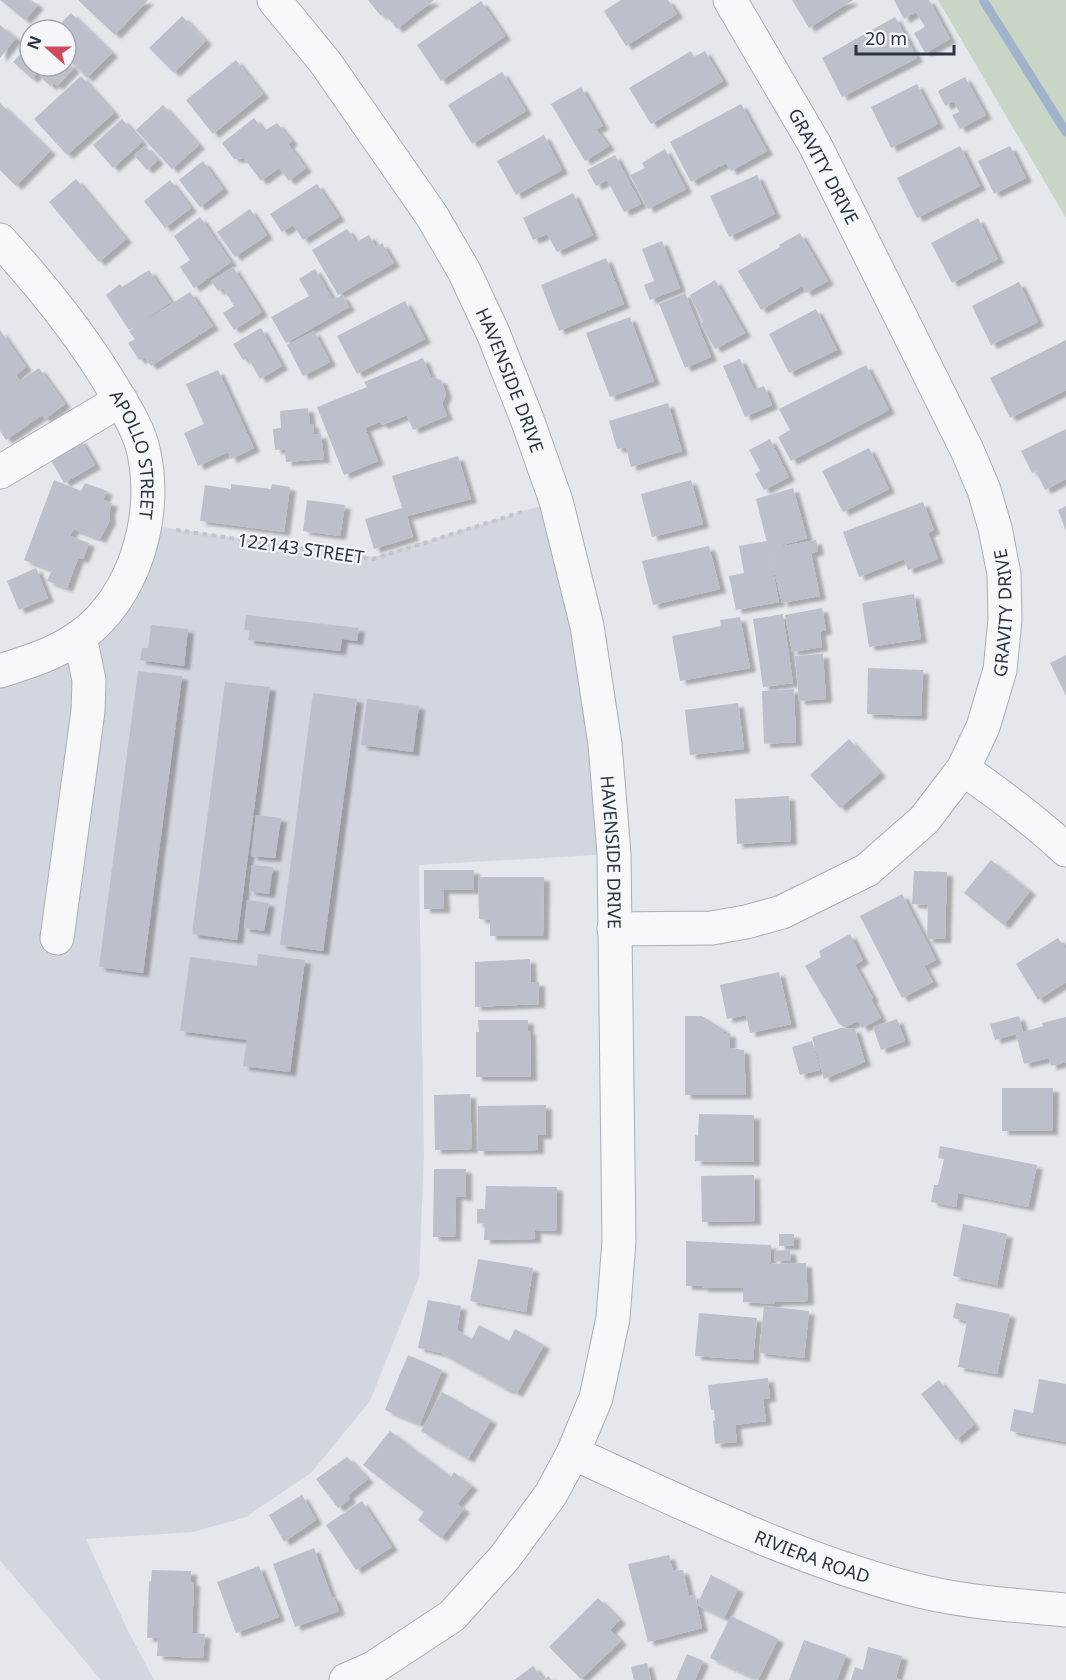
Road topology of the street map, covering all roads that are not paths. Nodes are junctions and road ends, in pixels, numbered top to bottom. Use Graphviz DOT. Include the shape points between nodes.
graph roads {
  1 [pos="274,0"];
  2 [pos="730,0"];
  3 [pos="0,240"];
  4 [pos="121,400"];
  5 [pos="0,472"];
  6 [pos="80,637"];
  7 [pos="0,671"];
  8 [pos="963,769"];
  9 [pos="1066,850"];
  10 [pos="614,928"];
  11 [pos="57,938"];
  12 [pos="573,1453"];
  13 [pos="1066,1610"];
  14 [pos="346,1680"];
  1 -- 10 [label="street, HAVENSIDE DRIVE" via="325,62 432,216 464,271 527,418 556,501 587,626 600,702 614,854"];
  2 -- 8 [label="street, GRAVITY DRIVE" via="815,145 984,490 1004,574 1005,620 1000,670 983,727"];
  3 -- 4 [label="street, APOLLO STREET" via="48,294 94,355"];
  4 -- 5 [label="street"];
  4 -- 6 [label="street, APOLLO STREET" via="142,445 148,480 145,526 137,560 122,592"];
  6 -- 7 [label="street, APOLLO STREET" via="55,652"];
  6 -- 11 [label="street" via="89,680 88,711"];
  8 -- 9 [label="street"];
  8 -- 10 [label="street, GRAVITY DRIVE" via="924,820 867,870 782,912 712,928"];
  10 -- 12 [label="street, HAVENSIDE DRIVE" via="619,1241 613,1318 596,1398"];
  12 -- 13 [label="street, RIVIERA ROAD" via="734,1526 839,1568 910,1588 988,1603"];
  12 -- 14 [label="street, HAVENSIDE DRIVE" via="551,1494 505,1557 452,1616 373,1668"];
}
